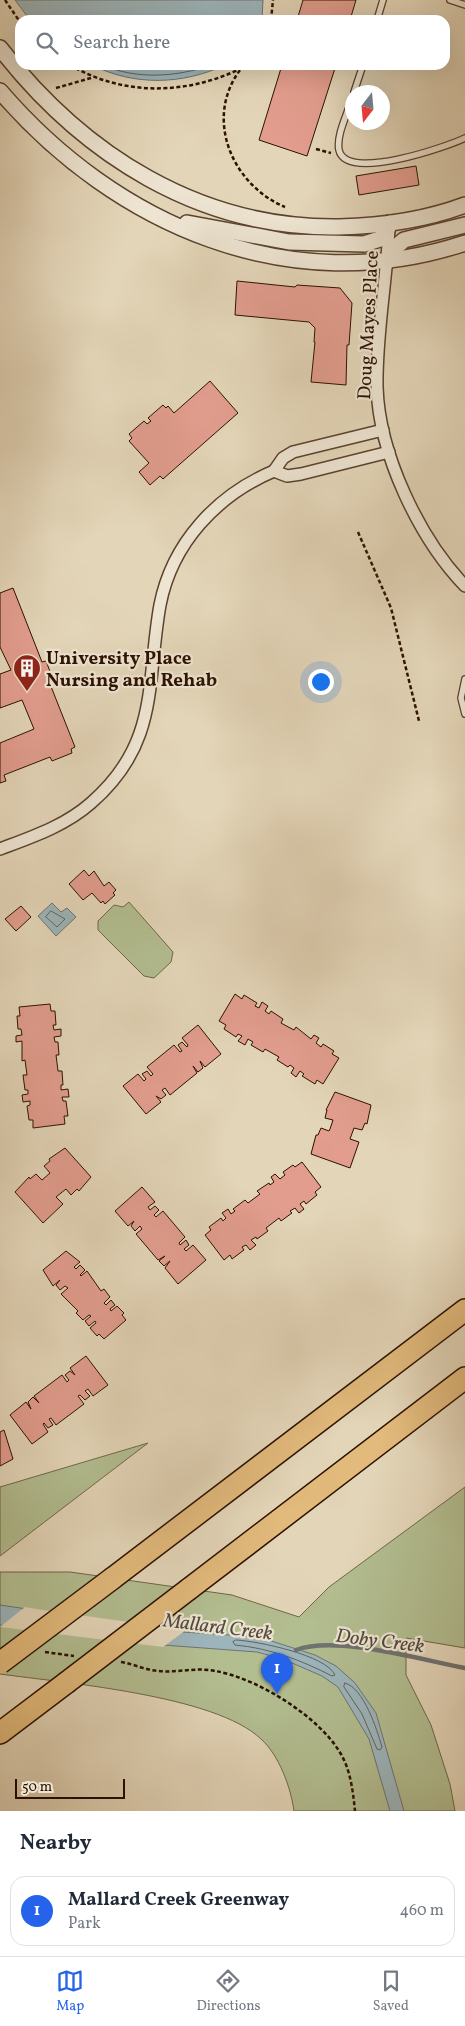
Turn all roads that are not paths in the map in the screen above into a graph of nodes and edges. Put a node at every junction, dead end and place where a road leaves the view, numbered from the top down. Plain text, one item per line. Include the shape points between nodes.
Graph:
1 (383, 0) edge
2 (450, 0) edge
3 (465, 5) edge
4 (378, 15) edge
5 (0, 48) edge
6 (15, 65) edge
7 (19, 70) edge
8 (361, 70) edge
9 (356, 85) edge
10 (0, 91) edge
11 (345, 122) edge
12 (465, 138) edge
13 (465, 204) edge
14 (168, 223) junction
15 (390, 223) junction
16 (465, 226) edge
17 (465, 243) edge
18 (388, 261) junction
19 (383, 430) junction
20 (389, 452) junction
21 (274, 471) junction
22 (465, 586) edge
23 (465, 679) edge
24 (465, 714) edge
25 (0, 849) edge
26 (465, 1310) edge
27 (465, 1378) edge
28 (0, 1663) edge
29 (0, 1733) edge

1 - 4 lane
2 - 3 lane
5 - 6 street
7 - 15 street via 84,135 129,168 181,196 220,211 295,226 352,227
8 - 9 lane
10 - 14 street via 45,138 84,169
11 - 12 lane via 339,142 340,152 348,162 362,164 410,157
13 - 15 street
14 - 15 street via 289,242 364,244 380,239
14 - 18 street via 209,240 273,257 323,263
15 - 18 street, Doug Mayes Place
16 - 18 street via 404,240
17 - 18 street
18 - 19 street, Doug Mayes Place via 377,385
19 - 20 street, Doug Mayes Place
19 - 21 street via 293,452 283,458
20 - 21 street via 301,474 287,476
20 - 22 street, Doug Mayes Place via 428,538
21 - 25 street via 221,502 191,534 176,559 160,604 152,685 144,722 131,753 112,781 72,818
23 - 24 lane via 460,698
26 - 28 highway, bridge
27 - 29 highway, bridge

